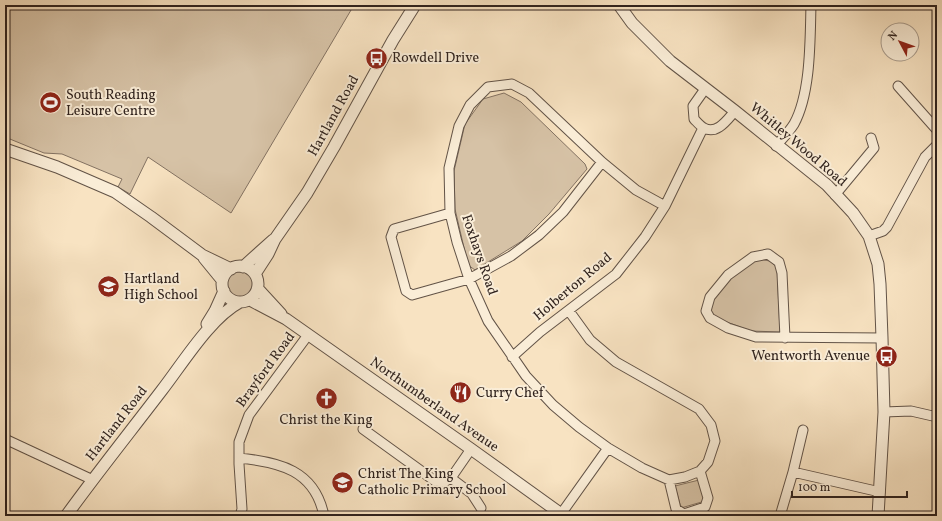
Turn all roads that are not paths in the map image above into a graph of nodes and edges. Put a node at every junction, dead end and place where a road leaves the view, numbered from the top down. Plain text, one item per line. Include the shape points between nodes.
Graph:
1 (415, 5) edge
2 (619, 5) edge
3 (811, 5) edge
4 (898, 86) dead end
5 (705, 89) junction
6 (735, 111) junction
7 (703, 128) junction
8 (937, 130) edge
9 (872, 138) dead end
10 (937, 145) edge
11 (776, 146) junction
12 (5, 149) edge
13 (602, 162) junction
14 (835, 195) junction
15 (665, 206) junction
16 (450, 213) junction
17 (869, 236) junction
18 (275, 239) junction
19 (202, 255) junction
20 (243, 266) junction
21 (231, 269) junction
22 (255, 274) junction
23 (470, 279) junction
24 (223, 286) junction
25 (258, 289) junction
26 (245, 301) junction
27 (569, 311) junction
28 (286, 319) junction
29 (308, 335) junction
30 (785, 338) junction
31 (882, 338) junction
32 (192, 350) junction
33 (512, 357) junction
34 (884, 412) junction
35 (937, 417) edge
36 (362, 429) dead end
37 (802, 430) dead end
38 (5, 439) edge
39 (608, 448) junction
40 (471, 449) junction
41 (239, 458) junction
42 (700, 471) junction
43 (793, 472) junction
44 (451, 478) junction
45 (92, 480) junction
46 (669, 480) junction
47 (880, 492) junction
48 (481, 508) dead end
49 (563, 515) edge
50 (66, 516) edge
51 (240, 516) edge
52 (324, 516) edge
53 (780, 516) edge
54 (878, 516) edge

1 - 18 street, Hartland Road via 307,193
2 - 5 street, Whitley Wood Road via 632,24 670,61
3 - 11 street via 804,100 794,124
4 - 8 street
5 - 6 street, Whitley Wood Road
5 - 7 street via 693,106 694,119
6 - 7 street via 722,126 712,130
6 - 11 street, Whitley Wood Road
7 - 15 street, Holberton Road
9 - 14 street via 874,148
10 - 17 street via 925,157 887,227
11 - 14 street, Whitley Wood Road via 827,185
12 - 19 street via 57,167 114,192
13 - 15 street, Foxhays Road via 636,190
13 - 16 street, Foxhays Road via 529,93 512,84 488,87 470,105 459,126 449,168
13 - 23 street via 563,212 539,235 511,256
14 - 17 street, Whitley Wood Road via 853,213
15 - 27 street, Holberton Road via 616,274
16 - 23 street, Foxhays Road
16 - 23 street via 394,229 391,237 406,291 412,295
17 - 31 street, Whitley Wood Road via 878,271
18 - 20 street, Hartland Road
18 - 22 street, Hartland Road
19 - 21 street
19 - 24 street
20 - 21 street
20 - 22 street
21 - 24 street via 225,274
22 - 25 street
23 - 33 street, Foxhays Road via 488,321
24 - 26 street via 226,297 232,302
24 - 32 street, Hartland Road via 215,311
25 - 26 street via 255,295
25 - 28 street, Northumberland Avenue
26 - 28 street, Northumberland Avenue
26 - 32 street, Hartland Road via 230,308 221,316
27 - 33 street, Holberton Road
27 - 42 street via 590,340 616,362 698,409 711,425 715,441 708,462
28 - 29 street, Northumberland Avenue
29 - 40 street, Northumberland Avenue
29 - 41 street, Brayford Road via 249,415 239,442
30 - 30 street via 782,273 779,262 768,254 753,257 728,275 710,297 706,311 710,318 728,328 756,337
30 - 31 street
31 - 34 street, Whitley Wood Road
32 - 45 street, Hartland Road
33 - 39 street, Foxhays Road via 553,405
34 - 35 street via 911,411
34 - 47 street, Whitley Wood Road
36 - 44 street via 435,481 444,482
37 - 43 street
38 - 45 street
39 - 46 street, Foxhays Road
39 - 49 street
40 - 44 street
40 - 49 street, Northumberland Avenue
41 - 51 street, Brayford Road via 242,509
41 - 52 street via 262,460 284,466 305,479 322,506
42 - 46 street
42 - 46 street via 708,498 705,507 684,514 676,509
43 - 47 street
43 - 53 street
44 - 48 street via 472,494
45 - 50 street, Hartland Road
47 - 54 street, Whitley Wood Road

